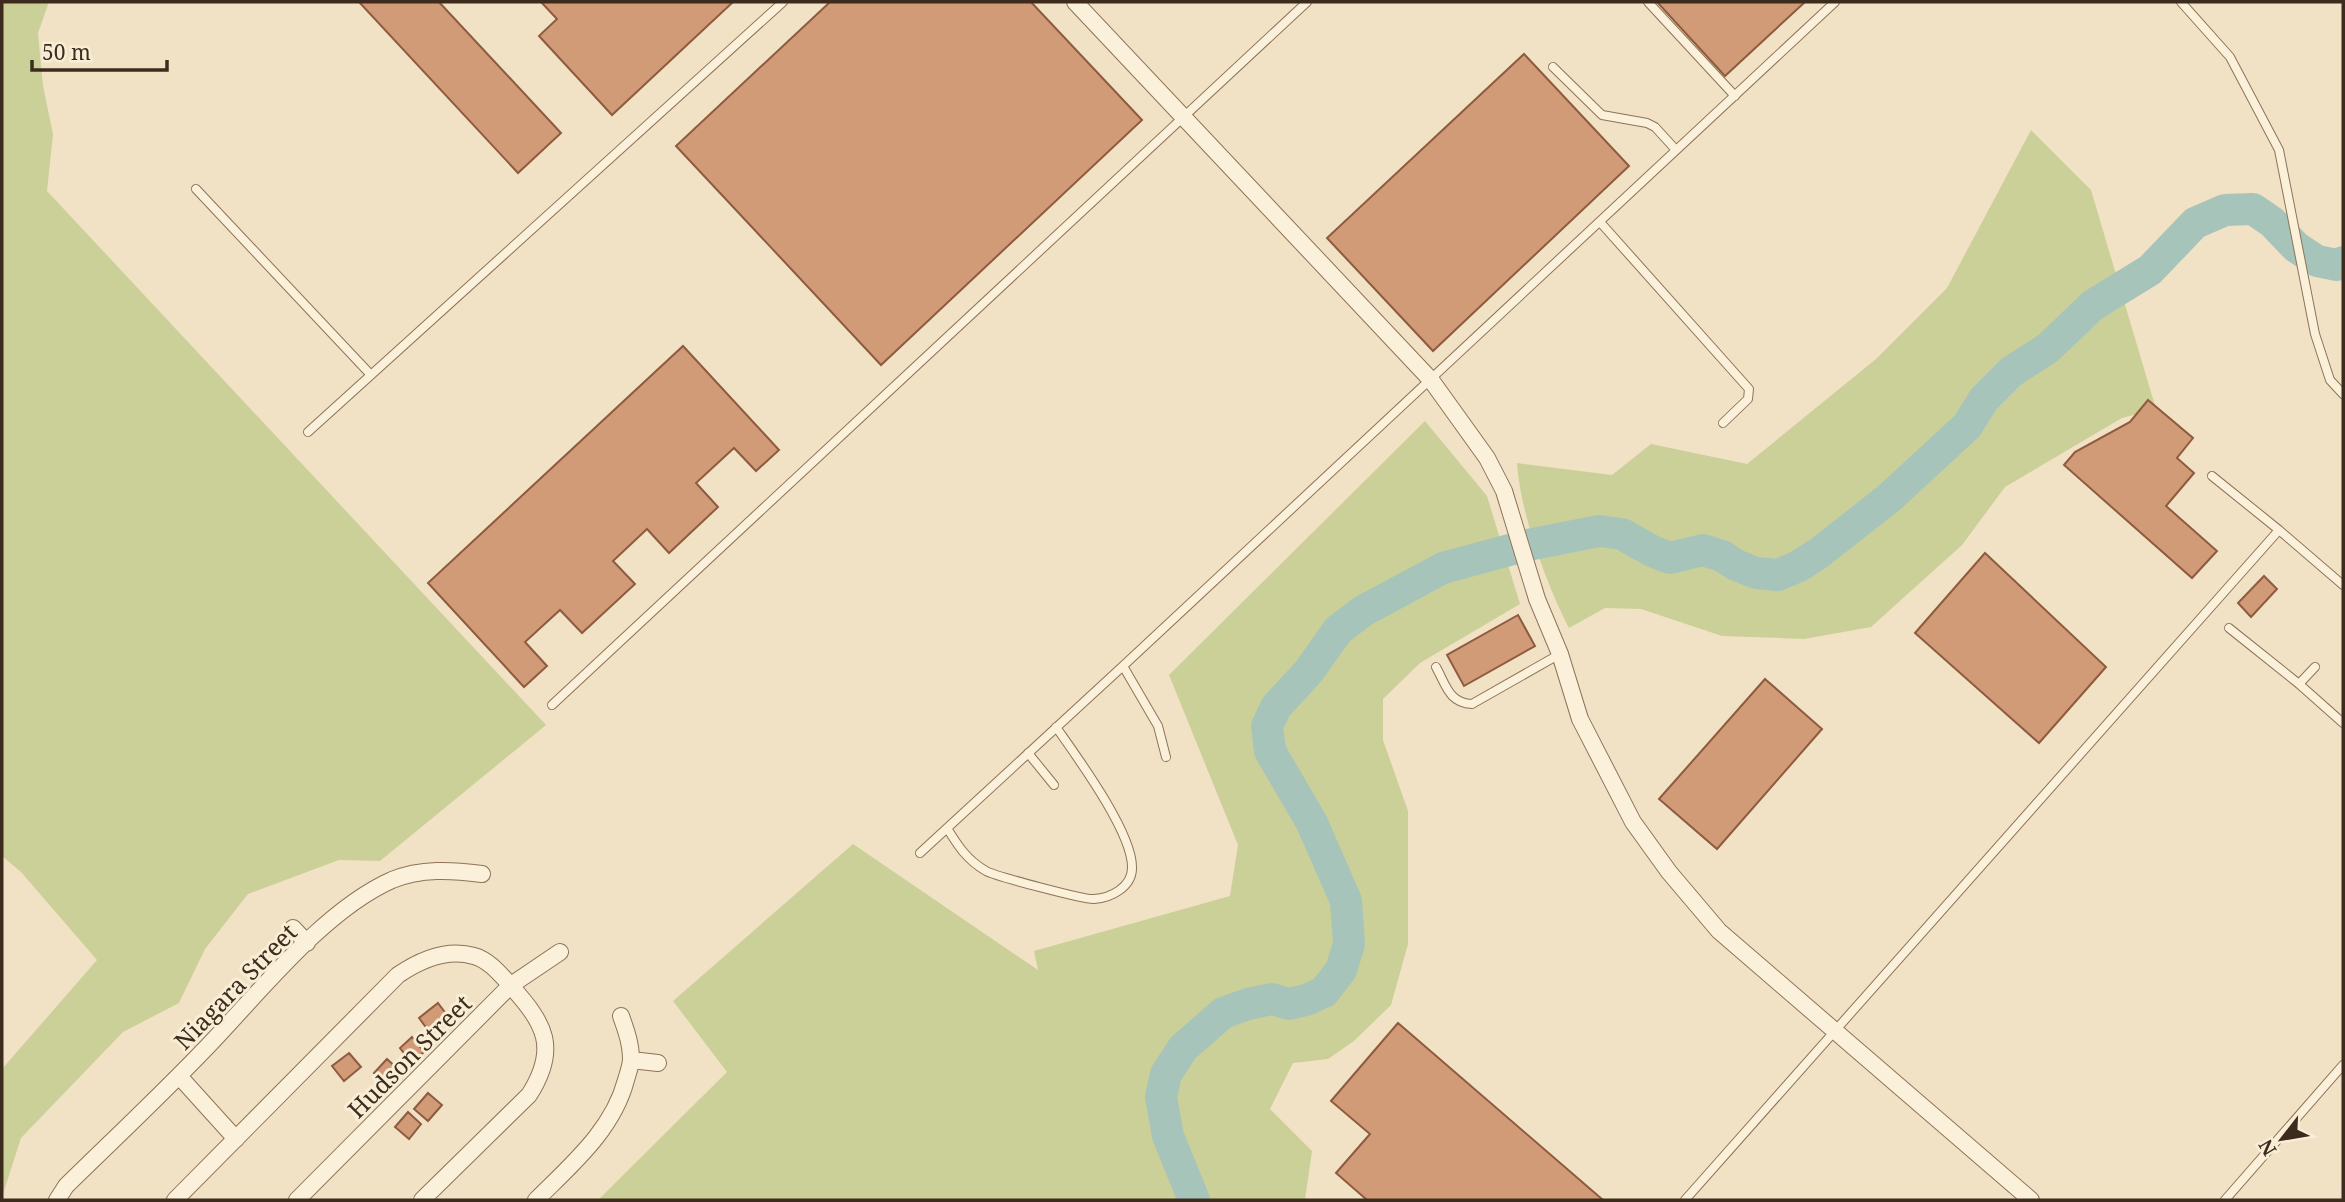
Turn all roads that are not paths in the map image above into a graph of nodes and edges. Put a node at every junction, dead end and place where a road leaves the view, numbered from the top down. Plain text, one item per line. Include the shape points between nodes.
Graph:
1 (783, 2) edge
2 (1075, 2) edge
3 (1307, 2) edge
4 (1648, 2) edge
5 (1835, 2) edge
6 (2181, 2) edge
7 (1553, 67) dead end
8 (1734, 96) junction
9 (1183, 118) junction
10 (1676, 150) junction
11 (196, 189) dead end
12 (1600, 222) junction
13 (371, 375) junction
14 (1431, 380) junction
15 (2343, 394) edge
16 (1723, 423) dead end
17 (308, 432) dead end
18 (2212, 476) dead end
19 (2279, 530) junction
20 (2343, 586) edge
21 (2229, 628) dead end
22 (1560, 654) junction
23 (1123, 666) junction
24 (1436, 667) dead end
25 (2315, 667) dead end
26 (2300, 684) junction
27 (552, 705) dead end
28 (2343, 723) edge
29 (1056, 727) junction
30 (1028, 754) junction
31 (1166, 757) dead end
32 (1054, 785) dead end
33 (947, 828) junction
34 (920, 853) dead end
35 (482, 874) dead end
36 (293, 928) dead end
37 (307, 943) junction
38 (560, 951) dead end
39 (511, 985) junction
40 (621, 1017) dead end
41 (1836, 1031) junction
42 (631, 1060) junction
43 (658, 1063) dead end
44 (2343, 1065) edge
45 (179, 1076) junction
46 (236, 1139) junction
47 (57, 1200) edge
48 (176, 1200) edge
49 (297, 1200) edge
50 (422, 1200) edge
51 (536, 1200) edge
52 (1685, 1200) edge
53 (2031, 1200) edge
54 (2224, 1200) edge

1 - 13 lane
2 - 9 street
3 - 9 lane
4 - 8 lane
5 - 8 lane
6 - 15 lane via 2230,57 2279,150 2315,334 2330,380
7 - 10 lane via 1602,114 1647,123
8 - 10 lane
9 - 14 street
9 - 27 lane
10 - 12 lane
11 - 13 lane
12 - 14 lane
12 - 16 lane via 1749,389 1748,399
13 - 17 lane
14 - 22 street via 1487,458 1504,491 1537,599
14 - 23 lane
18 - 19 lane
19 - 20 lane
19 - 41 lane
21 - 26 lane
22 - 24 lane via 1472,704 1455,699
22 - 41 street via 1580,719 1605,770 1633,822 1669,872 1719,931
23 - 29 lane
23 - 31 lane via 1158,726
25 - 26 lane
26 - 28 lane
29 - 30 lane
29 - 33 lane via 1086,768 1128,847 1132,867 1121,890 1092,900 988,873 961,852
30 - 32 lane
30 - 33 lane
33 - 34 lane
35 - 37 street, Niagara Street via 426,871 395,879 339,913
36 - 37 street
37 - 45 street, Niagara Street
38 - 39 street, Hudson Street
39 - 46 street via 476,956 454,953 413,965 379,992
39 - 49 street, Hudson Street
39 - 50 street via 544,1030 542,1075 529,1095
40 - 42 street
41 - 52 lane
41 - 53 street
42 - 43 street
42 - 51 street via 622,1094 606,1124
44 - 54 lane
45 - 46 street
45 - 47 street, Niagara Street
46 - 48 street

